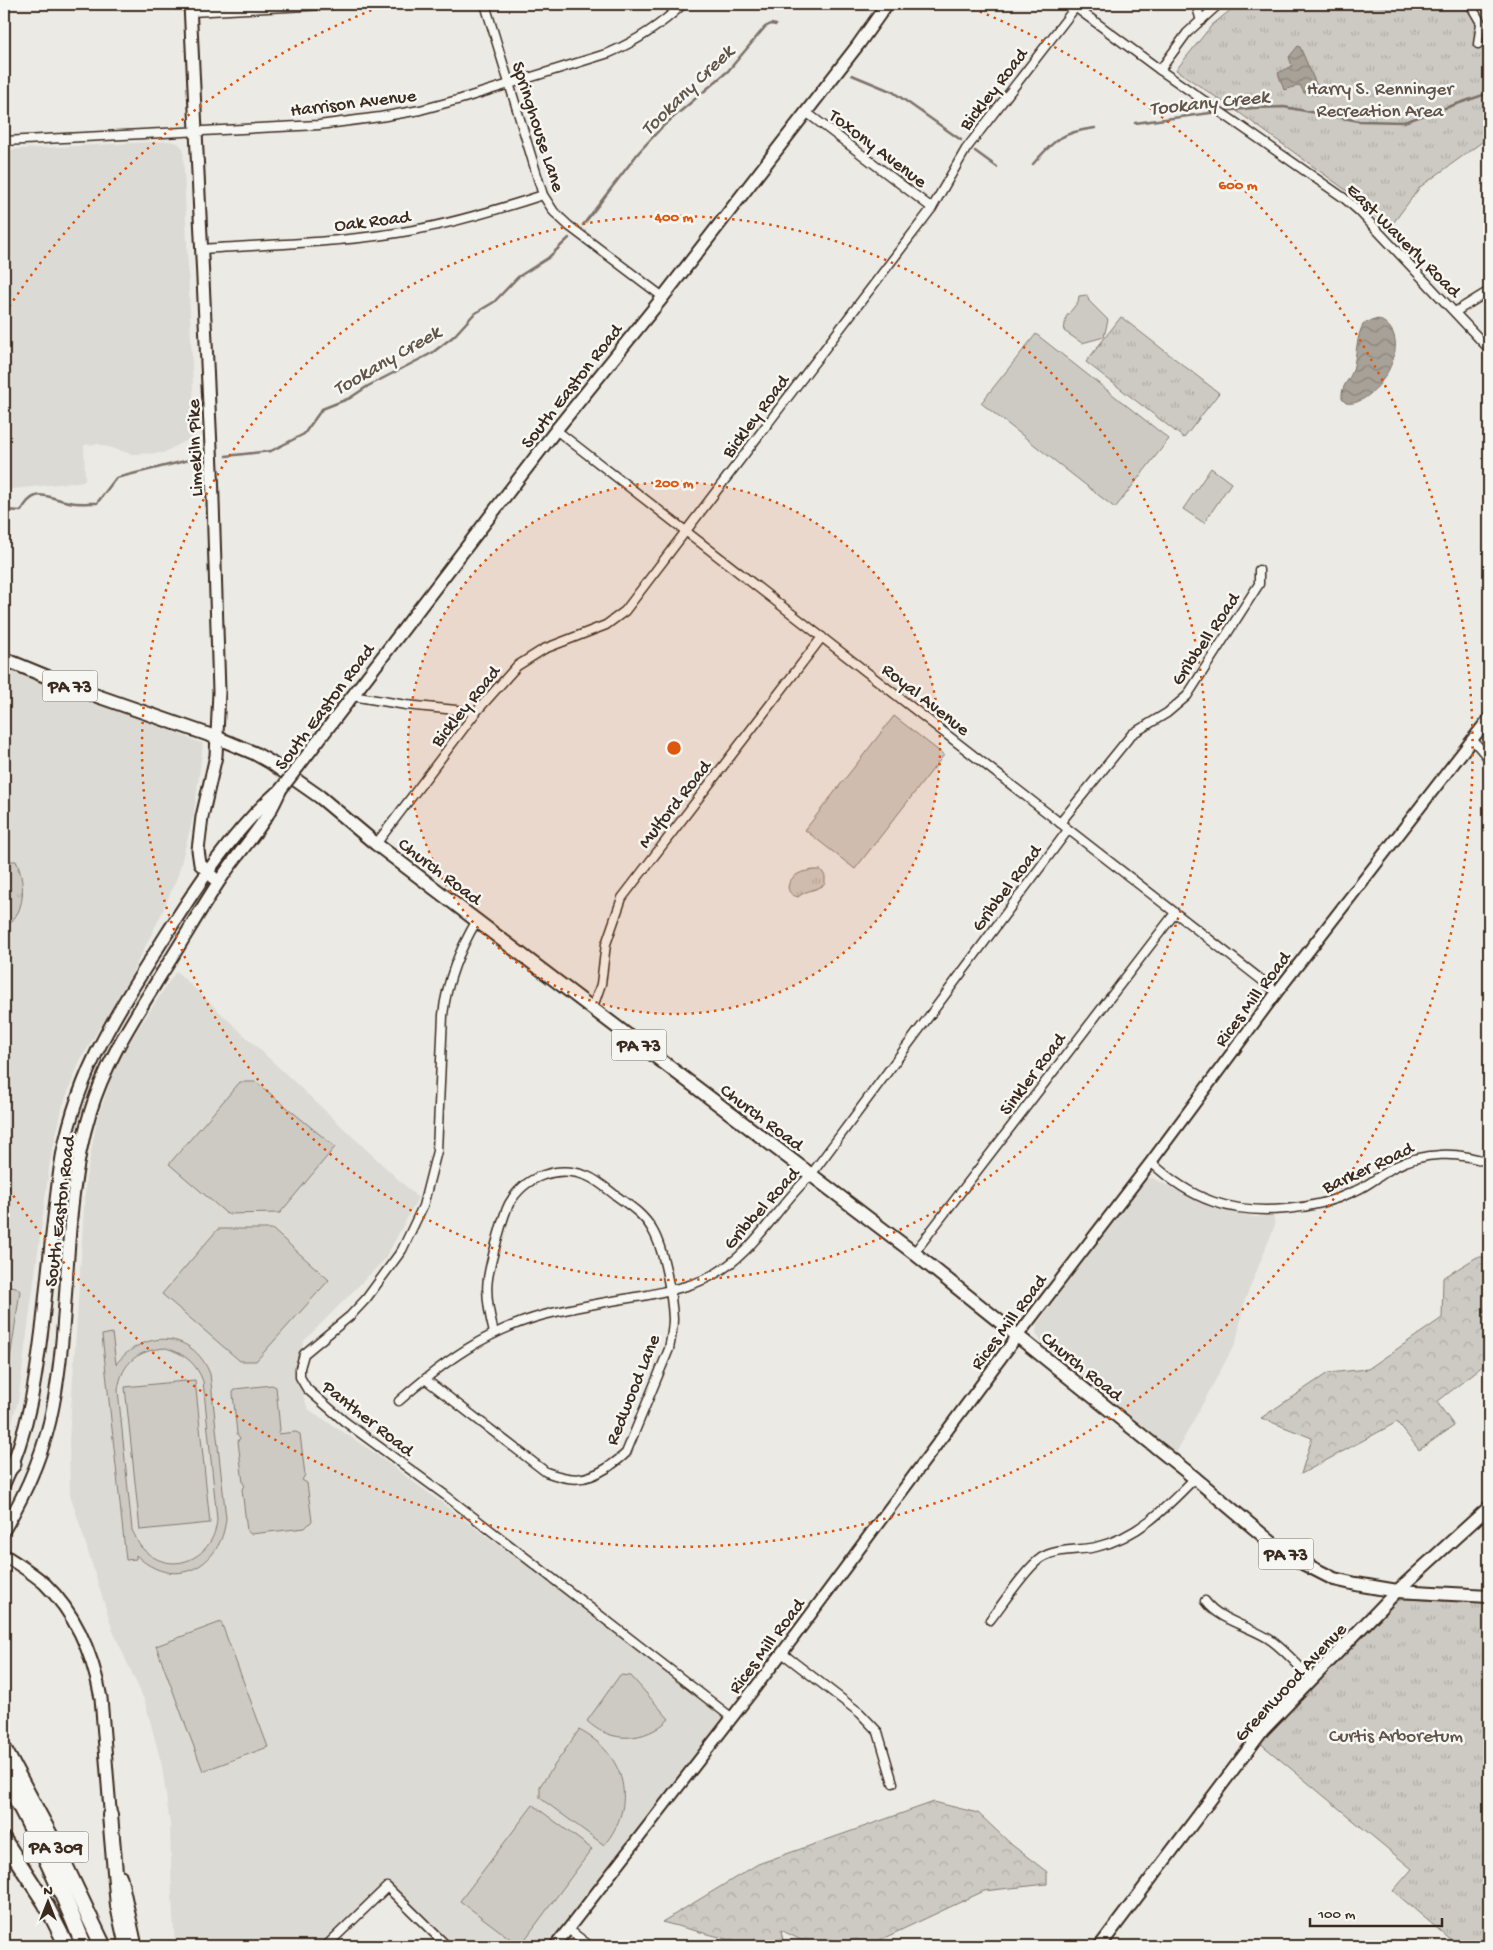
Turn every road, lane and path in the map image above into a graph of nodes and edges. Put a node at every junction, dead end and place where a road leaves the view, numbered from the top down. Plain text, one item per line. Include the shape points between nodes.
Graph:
1 (344, 4) edge
2 (484, 4) edge
3 (683, 4) edge
4 (887, 4) edge
5 (1196, 4) edge
6 (1219, 4) edge
7 (1470, 4) edge
8 (1075, 5) edge
9 (190, 8) edge
10 (1201, 21) junction
11 (1478, 44) dead end
12 (1160, 70) junction
13 (509, 85) junction
14 (806, 112) junction
15 (196, 130) junction
16 (4, 141) edge
17 (543, 195) junction
18 (932, 208) junction
19 (202, 249) junction
20 (1489, 291) edge
21 (663, 296) junction
22 (1455, 312) junction
23 (1489, 349) edge
24 (556, 430) junction
25 (686, 530) junction
26 (1260, 570) dead end
27 (822, 637) junction
28 (4, 659) edge
29 (352, 696) junction
30 (476, 712) junction
31 (1489, 718) edge
32 (218, 738) junction
33 (1473, 740) junction
34 (1489, 759) edge
35 (281, 789) junction
36 (1060, 823) junction
37 (1068, 830) junction
38 (376, 844) junction
39 (208, 873) junction
40 (218, 882) junction
41 (1175, 913) junction
42 (477, 920) junction
43 (1277, 992) junction
44 (592, 1010) junction
45 (1151, 1162) junction
46 (1489, 1163) edge
47 (810, 1176) junction
48 (58, 1193) junction
49 (74, 1195) junction
50 (914, 1253) junction
51 (668, 1290) junction
52 (494, 1333) junction
53 (1018, 1336) junction
54 (425, 1379) junction
55 (399, 1401) dead end
56 (8, 1469) edge
57 (1195, 1478) junction
58 (4, 1484) edge
59 (1489, 1507) edge
60 (4, 1530) edge
61 (4, 1555) edge
62 (1397, 1591) junction
63 (1489, 1596) edge
64 (1206, 1601) dead end
65 (990, 1620) dead end
66 (782, 1653) junction
67 (1312, 1679) junction
68 (731, 1717) junction
69 (4, 1750) edge
70 (4, 1776) edge
71 (893, 1783) dead end
72 (110, 1815) junction
73 (4, 1840) edge
74 (568, 1929) junction
75 (67, 1946) edge
76 (84, 1946) edge
77 (103, 1946) edge
78 (127, 1946) edge
79 (136, 1946) edge
80 (326, 1946) edge
81 (447, 1946) edge
82 (555, 1946) edge
83 (590, 1946) edge
84 (1100, 1946) edge

1 - 9 street
2 - 13 street, Springhouse Lane
3 - 13 street, Harrison Avenue via 652,30 624,46
4 - 14 main road, South Easton Road
5 - 10 street
6 - 10 street
7 - 11 street via 1481,23
8 - 12 street, East Waverly Road
8 - 18 street, Bickley Road via 966,149
9 - 15 main road, Limekiln Pike
10 - 12 street via 1187,33
12 - 22 street, East Waverly Road via 1351,203
13 - 15 street, Harrison Avenue via 420,110 380,117 319,125
13 - 17 street, Springhouse Lane
14 - 18 street, Toxony Avenue
14 - 21 main road, South Easton Road
15 - 16 street, Harrison Avenue
15 - 19 main road, Limekiln Pike
17 - 19 street, Oak Road via 488,213 413,230 347,240
17 - 21 street, Springhouse Lane via 569,226
18 - 25 street, Bickley Road
19 - 32 main road, Limekiln Pike via 212,469
20 - 22 street
21 - 24 main road, South Easton Road
22 - 23 street, East Waverly Road
24 - 25 street, Royal Avenue
24 - 29 main road, South Easton Road
25 - 27 street, Royal Avenue
25 - 30 street, Bickley Road via 625,612 606,625 524,660
26 - 36 street, Gribbell Road via 1260,584 1187,696 1167,713 1132,734
27 - 36 street, Royal Avenue
27 - 44 street, Mulford Road via 622,898 606,944 602,984
28 - 32 main road, Church Road / PA 73 via 77,689
29 - 30 street
29 - 35 main road, South Easton Road, bridge
30 - 38 street, Bickley Road
31 - 33 street, Rices Mill Road
32 - 38 main road, Church Road / PA 73 via 270,762
32 - 39 main road, Limekiln Pike via 198,850 200,864
33 - 34 street
33 - 43 street, Rices Mill Road
35 - 39 main road, South Easton Road via 259,808
35 - 40 main road, South Easton Road via 269,814
36 - 37 street, Royal Avenue
37 - 41 street, Royal Avenue
37 - 47 street, Gribbel Road
38 - 42 main road, Church Road / PA 73
39 - 40 main road, Limekiln Pike
39 - 48 main road, South Easton Road via 101,1041 85,1075 66,1136
40 - 49 main road, South Easton Road via 111,1057 89,1114
41 - 43 street, Royal Avenue
41 - 50 street, Sinkler Road
42 - 44 main road, Church Road / PA 73
42 - 68 street, Panther Road via 458,954 449,981 442,1015 437,1151 413,1230 366,1299 310,1348 301,1360 300,1377 303,1384 344,1421
43 - 45 street, Rices Mill Road
44 - 47 main road, Church Road / PA 73
45 - 46 street, Barker Road via 1192,1193 1219,1205 1255,1211 1326,1203 1357,1191 1402,1163 1420,1157 1460,1156
45 - 53 street, Rices Mill Road
47 - 50 main road, Church Road / PA 73
47 - 51 street, Gribbel Road via 734,1261 704,1280
48 - 49 main road
48 - 56 main road, South Easton Road via 36,1379 29,1414
49 - 60 main road, South Easton Road via 54,1406 28,1486
50 - 53 main road, Church Road / PA 73
51 - 52 street, Gribbel Road via 544,1315
51 - 52 street, Redwood Lane via 661,1250 653,1231 641,1216 589,1177 567,1171 550,1172 523,1187 505,1214 487,1280 486,1296
51 - 54 street, Redwood Lane via 673,1319 669,1349 626,1453 592,1477 574,1479 546,1472
52 - 54 street, Gribbel Road
53 - 57 main road, Church Road / PA 73
53 - 66 street, Rices Mill Road
54 - 55 street, Gribbel Road
56 - 58 main road, South Easton Road
57 - 62 main road, Church Road / PA 73 via 1285,1554 1334,1579
57 - 65 street via 1153,1519 1127,1536 1107,1544 1053,1553 1038,1560
59 - 62 main road, Greenwood Avenue
61 - 72 main road via 45,1584 82,1636 101,1698
62 - 63 main road, Church Road / PA 73
62 - 67 main road, Greenwood Avenue
64 - 67 street via 1219,1614 1273,1641
66 - 68 street, Rices Mill Road
66 - 71 street via 860,1713 878,1732
67 - 84 main road, Greenwood Avenue via 1263,1730
68 - 74 street, Rices Mill Road
69 - 77 highway, PA 309 via 57,1849
70 - 76 highway, PA 309 via 60,1884
72 - 78 highway via 118,1906
72 - 79 main road
73 - 75 highway via 45,1903
74 - 82 street, Rices Mill Road
74 - 83 street
80 - 81 street via 387,1887

